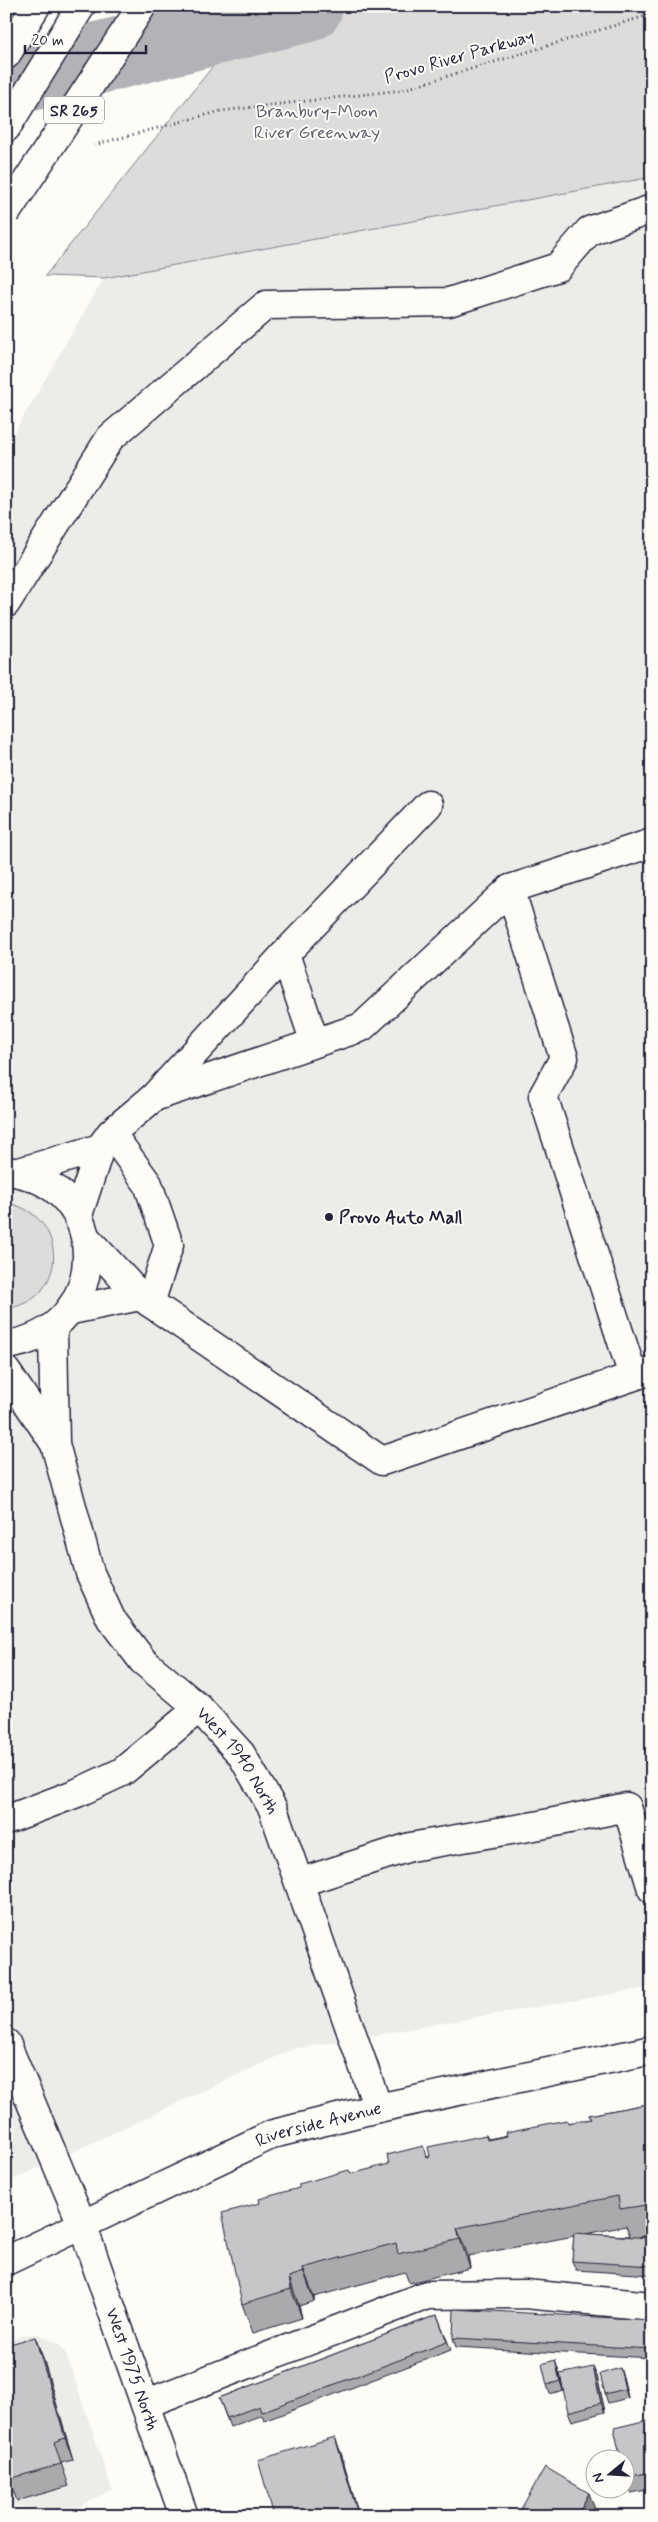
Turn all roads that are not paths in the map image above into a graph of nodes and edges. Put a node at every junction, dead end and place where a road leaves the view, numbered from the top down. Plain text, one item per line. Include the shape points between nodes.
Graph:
1 (36, 6) edge
2 (81, 6) edge
3 (142, 6) edge
4 (6, 55) edge
5 (6, 128) edge
6 (652, 209) edge
7 (6, 213) edge
8 (6, 603) edge
9 (428, 805) dead end
10 (652, 843) edge
11 (510, 890) junction
12 (286, 954) junction
13 (315, 1043) junction
14 (154, 1097) junction
15 (105, 1140) junction
16 (13, 1172) edge
17 (82, 1227) junction
18 (145, 1299) junction
19 (62, 1319) junction
20 (6, 1345) edge
21 (6, 1371) edge
22 (642, 1373) edge
23 (55, 1444) junction
24 (199, 1708) junction
25 (6, 1820) edge
26 (301, 1882) junction
27 (652, 1889) edge
28 (6, 2042) edge
29 (652, 2050) edge
30 (378, 2108) junction
31 (82, 2224) junction
32 (6, 2261) edge
33 (652, 2306) edge
34 (145, 2404) junction
35 (184, 2516) edge

1 - 4 street
2 - 5 street
3 - 7 street, SR 265, bridge
6 - 8 street via 589,231 558,267 450,302 266,305 110,438
9 - 12 street
10 - 11 street
11 - 13 street via 362,1027
11 - 22 street via 564,1058 543,1096
12 - 13 street
12 - 14 street
13 - 14 street
14 - 15 street
15 - 16 street
15 - 17 street
15 - 18 street via 148,1184 169,1245
16 - 17 street via 42,1181 62,1195
17 - 18 street
17 - 19 street via 88,1264 83,1288
18 - 19 street
18 - 22 street via 382,1461
19 - 20 street via 32,1340
19 - 23 street, West 1940 North
21 - 23 street, West 1940 North
23 - 24 street, West 1940 North via 90,1573 110,1619 142,1661
24 - 25 street via 122,1772
24 - 26 street, West 1940 North via 241,1754 273,1809
26 - 27 street via 410,1847 627,1807
26 - 30 street, West 1940 North
28 - 31 street, West 1975 North
29 - 30 street, Riverside Avenue
30 - 31 street, Riverside Avenue via 274,2134
31 - 32 street, Riverside Avenue
31 - 34 street, West 1975 North
33 - 34 street via 525,2294 427,2295
34 - 35 street, West 1975 North

